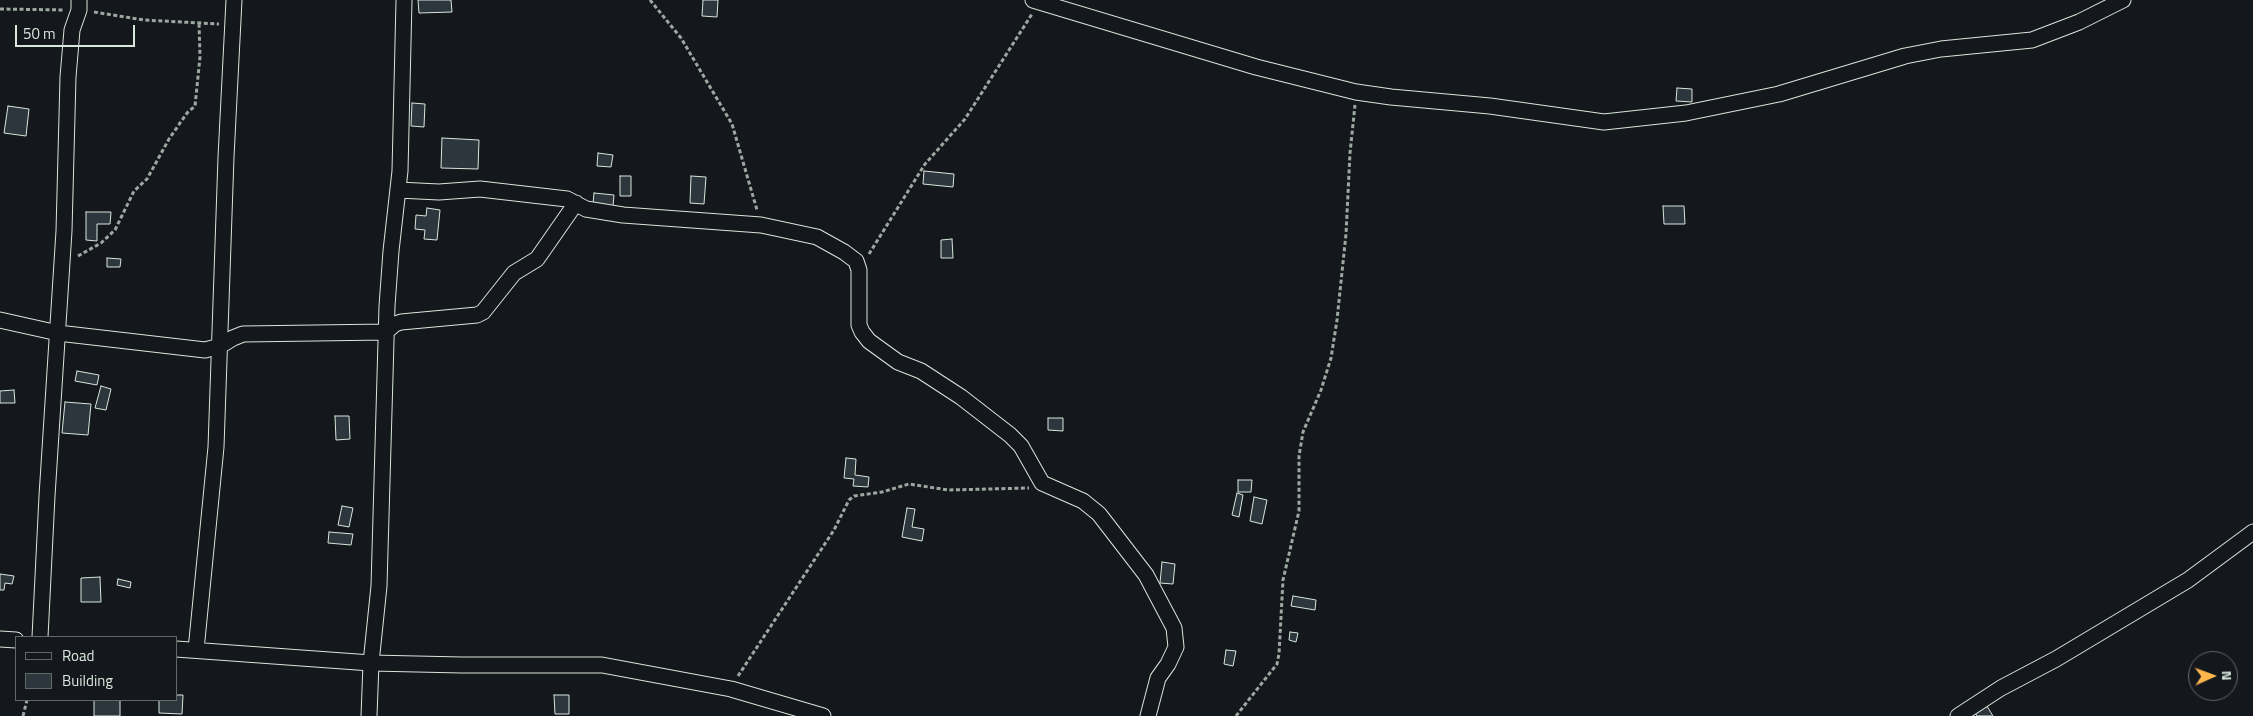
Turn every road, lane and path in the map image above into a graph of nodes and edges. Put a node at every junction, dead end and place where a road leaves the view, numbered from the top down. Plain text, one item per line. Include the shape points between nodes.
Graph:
1 (234, 0) edge
2 (404, 0) edge
3 (650, 0) edge
4 (2122, 0) edge
5 (1036, 2) edge
6 (79, 5) edge
7 (0, 9) edge
8 (199, 23) junction
9 (232, 25) junction
10 (1356, 92) junction
11 (398, 190) junction
12 (576, 203) junction
13 (761, 225) junction
14 (62, 268) junction
15 (858, 270) junction
16 (0, 320) edge
17 (386, 332) junction
18 (58, 333) junction
19 (220, 346) junction
20 (1046, 486) junction
21 (2253, 532) edge
22 (40, 636) edge
23 (0, 639) edge
24 (15, 640) edge
25 (178, 648) edge
26 (196, 650) junction
27 (371, 662) junction
28 (731, 688) junction
29 (27, 701) edge
30 (23, 716) edge
31 (369, 716) edge
32 (823, 716) edge
33 (1148, 716) edge
34 (1236, 716) edge
35 (1958, 716) edge

1 - 9 street
2 - 11 street
3 - 13 path via 681,38 732,124
4 - 10 street via 2079,22 2032,40 1905,56 1779,94 1686,113 1622,121 1604,122
5 - 10 street via 1256,67
5 - 15 path via 965,119 925,164
6 - 7 path
6 - 8 path via 144,20
6 - 14 street via 72,30 68,77
8 - 9 path
8 - 14 path via 200,57 195,106 168,139 147,179 134,191 115,230 102,243
9 - 19 street
10 - 34 path via 1337,320 1331,358 1300,448 1299,511 1282,580 1279,654 1277,664
11 - 12 street via 480,190 567,199
11 - 17 street
12 - 13 street via 586,209 623,215
12 - 17 street via 537,259 514,273 483,312 462,318 401,322
13 - 15 street via 828,242 856,261
14 - 18 street
15 - 20 street via 859,325 862,332 898,362 933,378 1010,435 1021,446
16 - 18 street
17 - 19 street via 243,334
17 - 27 street via 379,586
18 - 19 street via 186,349 205,350
18 - 22 street
19 - 26 street via 216,447
20 - 28 path via 948,490 909,484 854,496
20 - 33 street via 1083,501 1099,514 1146,575 1174,628 1176,647 1158,678
21 - 35 street via 2188,580
23 - 24 street
25 - 26 street
26 - 27 street
27 - 28 street via 462,666 602,665
27 - 31 street
28 - 32 street
29 - 30 path

